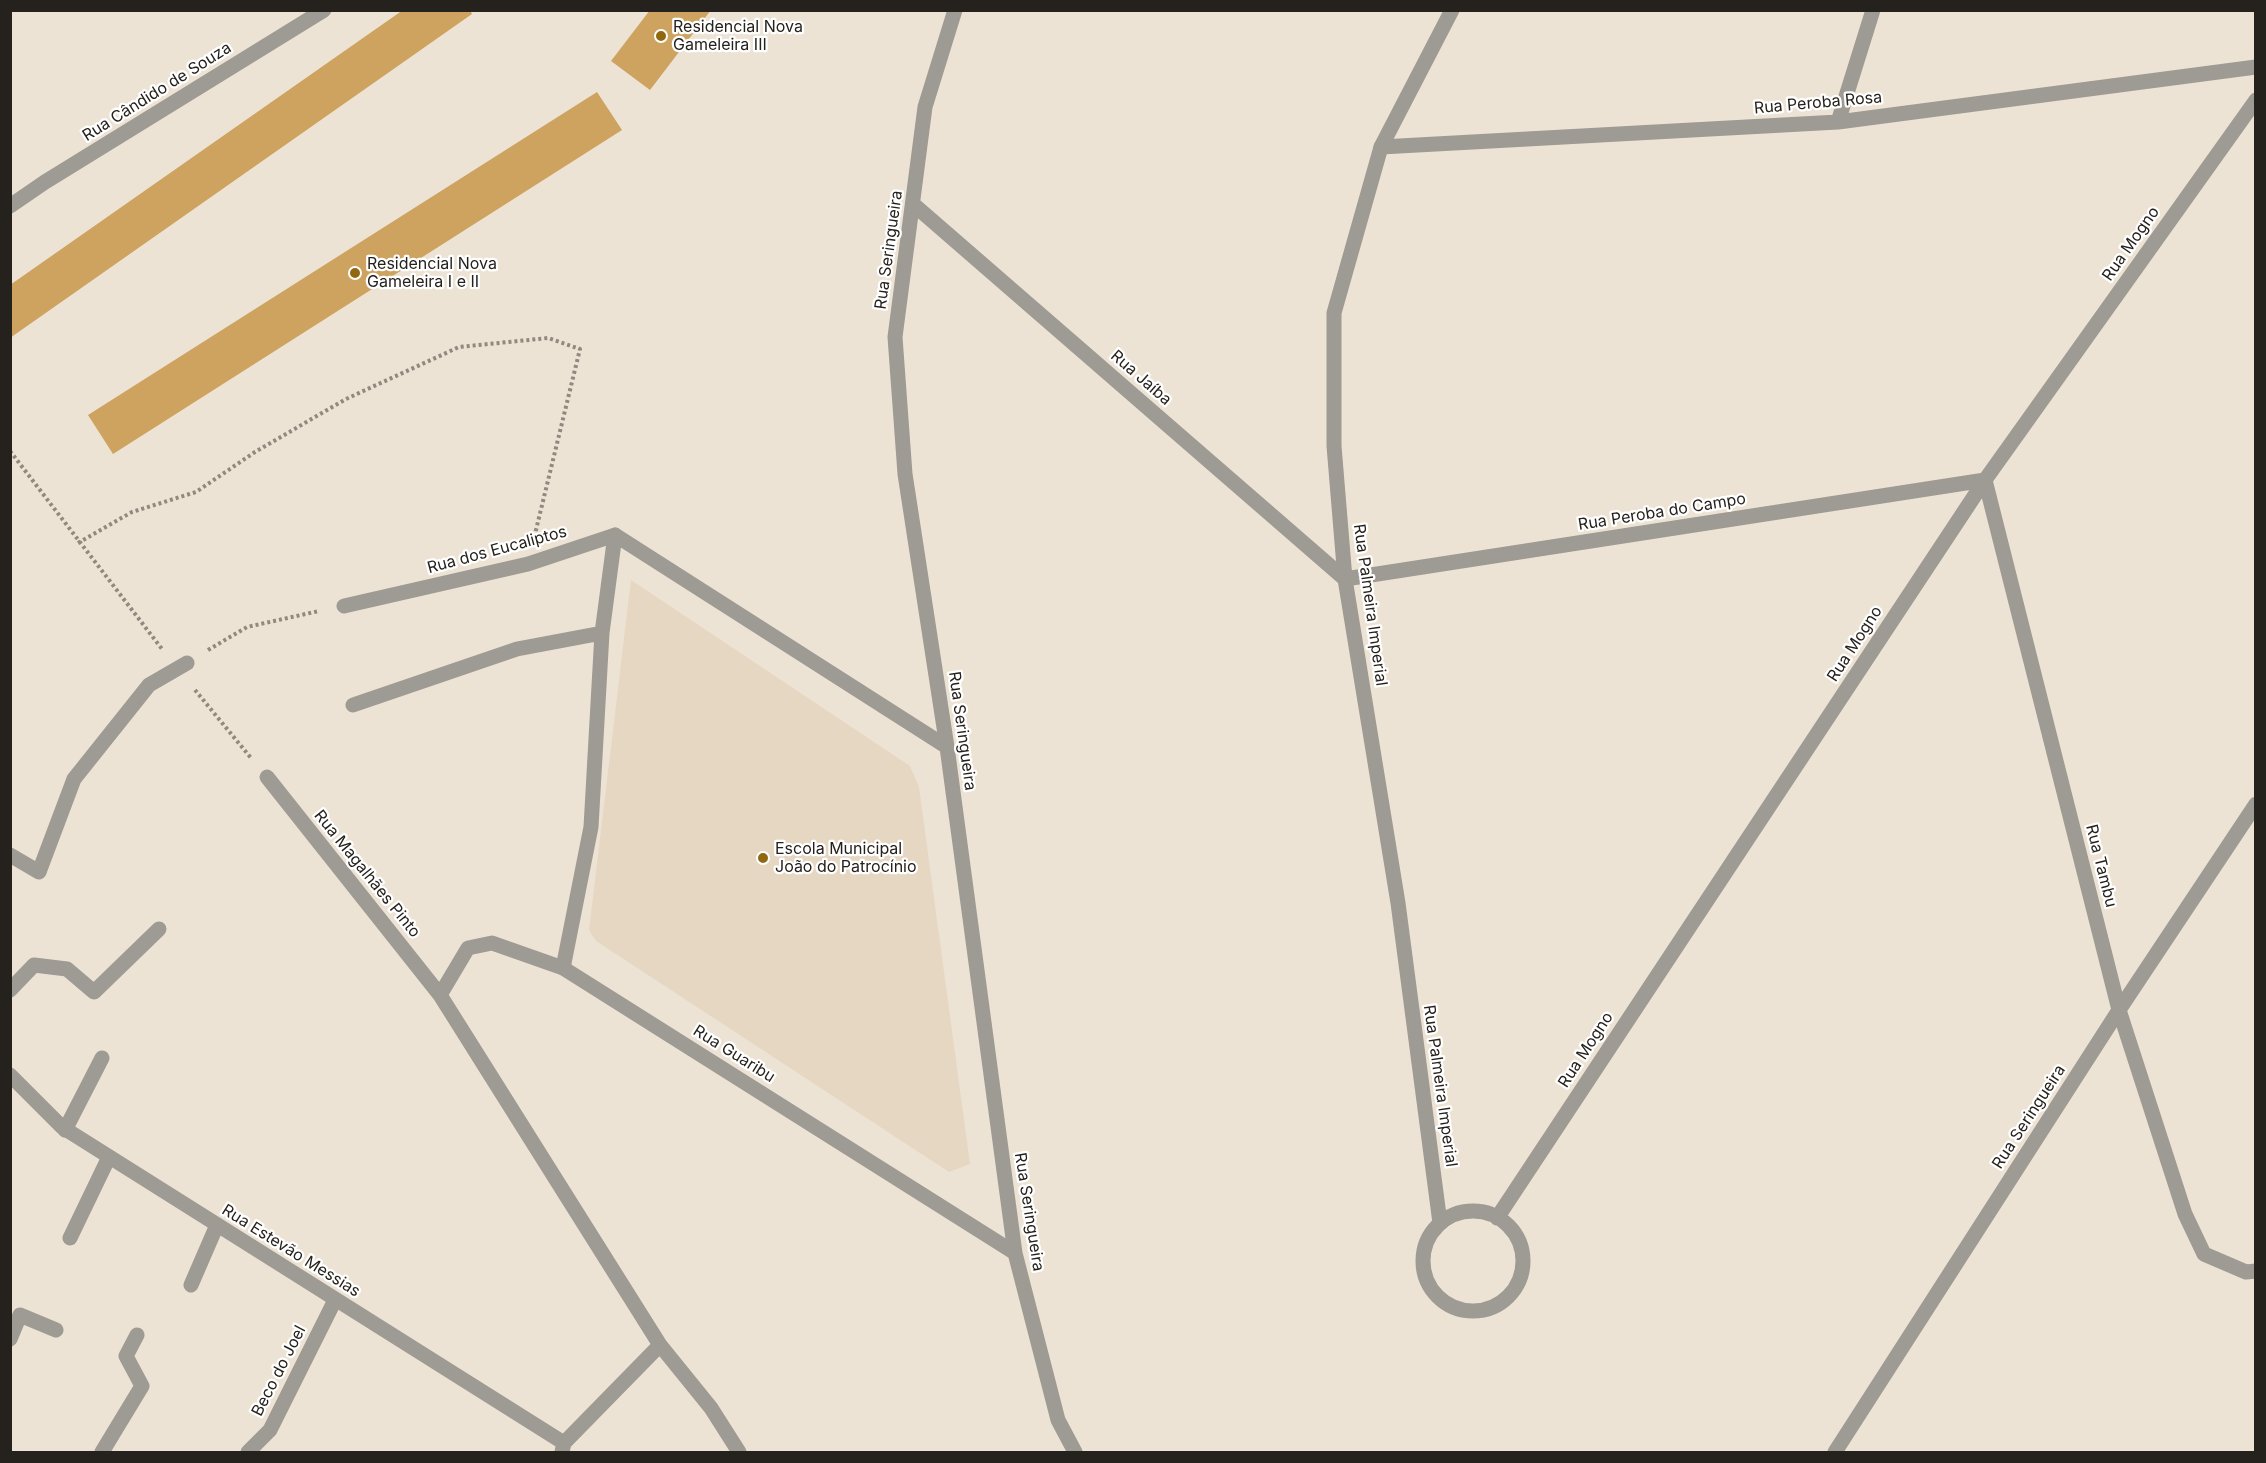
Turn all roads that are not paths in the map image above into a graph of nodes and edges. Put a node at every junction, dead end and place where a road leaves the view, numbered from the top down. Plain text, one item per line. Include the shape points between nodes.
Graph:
1 (324, 10) edge
2 (955, 10) edge
3 (1452, 10) edge
4 (1873, 10) edge
5 (2256, 67) edge
6 (2256, 100) edge
7 (1838, 122) junction
8 (1381, 147) junction
9 (913, 204) junction
10 (10, 206) edge
11 (1985, 480) junction
12 (615, 535) junction
13 (1345, 579) junction
14 (344, 606) road end
15 (602, 633) junction
16 (182, 666) road end
17 (354, 705) dead end
18 (946, 747) junction
19 (267, 777) road end
20 (2256, 804) edge
21 (10, 855) edge
22 (159, 929) dead end
23 (563, 968) junction
24 (10, 990) edge
25 (440, 995) junction
26 (2119, 1011) junction
27 (102, 1058) dead end
28 (11, 1076) edge
29 (65, 1130) junction
30 (109, 1157) junction
31 (1497, 1218) junction
32 (1440, 1223) junction
33 (218, 1226) junction
34 (70, 1238) dead end
35 (1015, 1253) junction
36 (2256, 1271) edge
37 (190, 1285) dead end
38 (335, 1300) junction
39 (56, 1330) dead end
40 (137, 1335) dead end
41 (10, 1339) edge
42 (660, 1345) junction
43 (563, 1448) edge
44 (102, 1452) edge
45 (248, 1452) edge
46 (739, 1452) edge
47 (1075, 1452) edge
48 (1835, 1452) edge

1 - 10 street, Rua Cândido de Souza
2 - 9 street, Rua Seringueira via 925,107
3 - 8 street, Rua Palmeira Imperial
4 - 7 street
5 - 7 street, Rua Peroba Rosa
6 - 11 street, Rua Mogno
7 - 8 street, Rua Peroba Rosa
8 - 13 street, Rua Palmeira Imperial via 1334,313 1334,446
9 - 13 street, Rua Jaíba
9 - 18 street, Rua Seringueira via 895,338 904,474
11 - 13 street, Rua Peroba do Campo
11 - 26 street, Rua Tambu
11 - 31 street, Rua Mogno
12 - 14 street, Rua dos Eucaliptos via 528,564
12 - 15 street
12 - 18 street
13 - 32 street, Rua Palmeira Imperial via 1398,903
15 - 17 street via 517,649
15 - 23 street via 591,827
16 - 21 street via 149,685 74,779 39,872
18 - 35 street, Rua Seringueira
19 - 25 street, Rua Magalhães Pinto
20 - 26 street, Rua Seringueira
22 - 24 street via 94,992 67,969 34,965
23 - 25 street, Rua Guaribu via 492,943 468,948
23 - 35 street, Rua Guaribu
25 - 42 street, Rua Magalhães Pinto
26 - 36 street, Rua Tambu via 2185,1214 2204,1254 2246,1272
26 - 48 street, Rua Seringueira
27 - 29 street
28 - 29 street, Rua Estevão Messias
29 - 30 street, Rua Estevão Messias
30 - 33 street, Rua Estevão Messias
30 - 34 street
31 - 32 street via 1483,1212 1468,1212
31 - 32 street via 1519,1242 1521,1276 1513,1291 1486,1310 1453,1307 1438,1298 1428,1285 1423,1252
33 - 37 street
33 - 38 street, Rua Estevão Messias
35 - 47 street, Rua Seringueira via 1058,1420
38 - 43 street, Rua Estevão Messias
38 - 45 street, Beco do Joel via 270,1430
39 - 41 street via 20,1314
40 - 44 street via 126,1356 142,1386
42 - 43 street
42 - 46 street, Rua Magalhães Pinto via 711,1408

